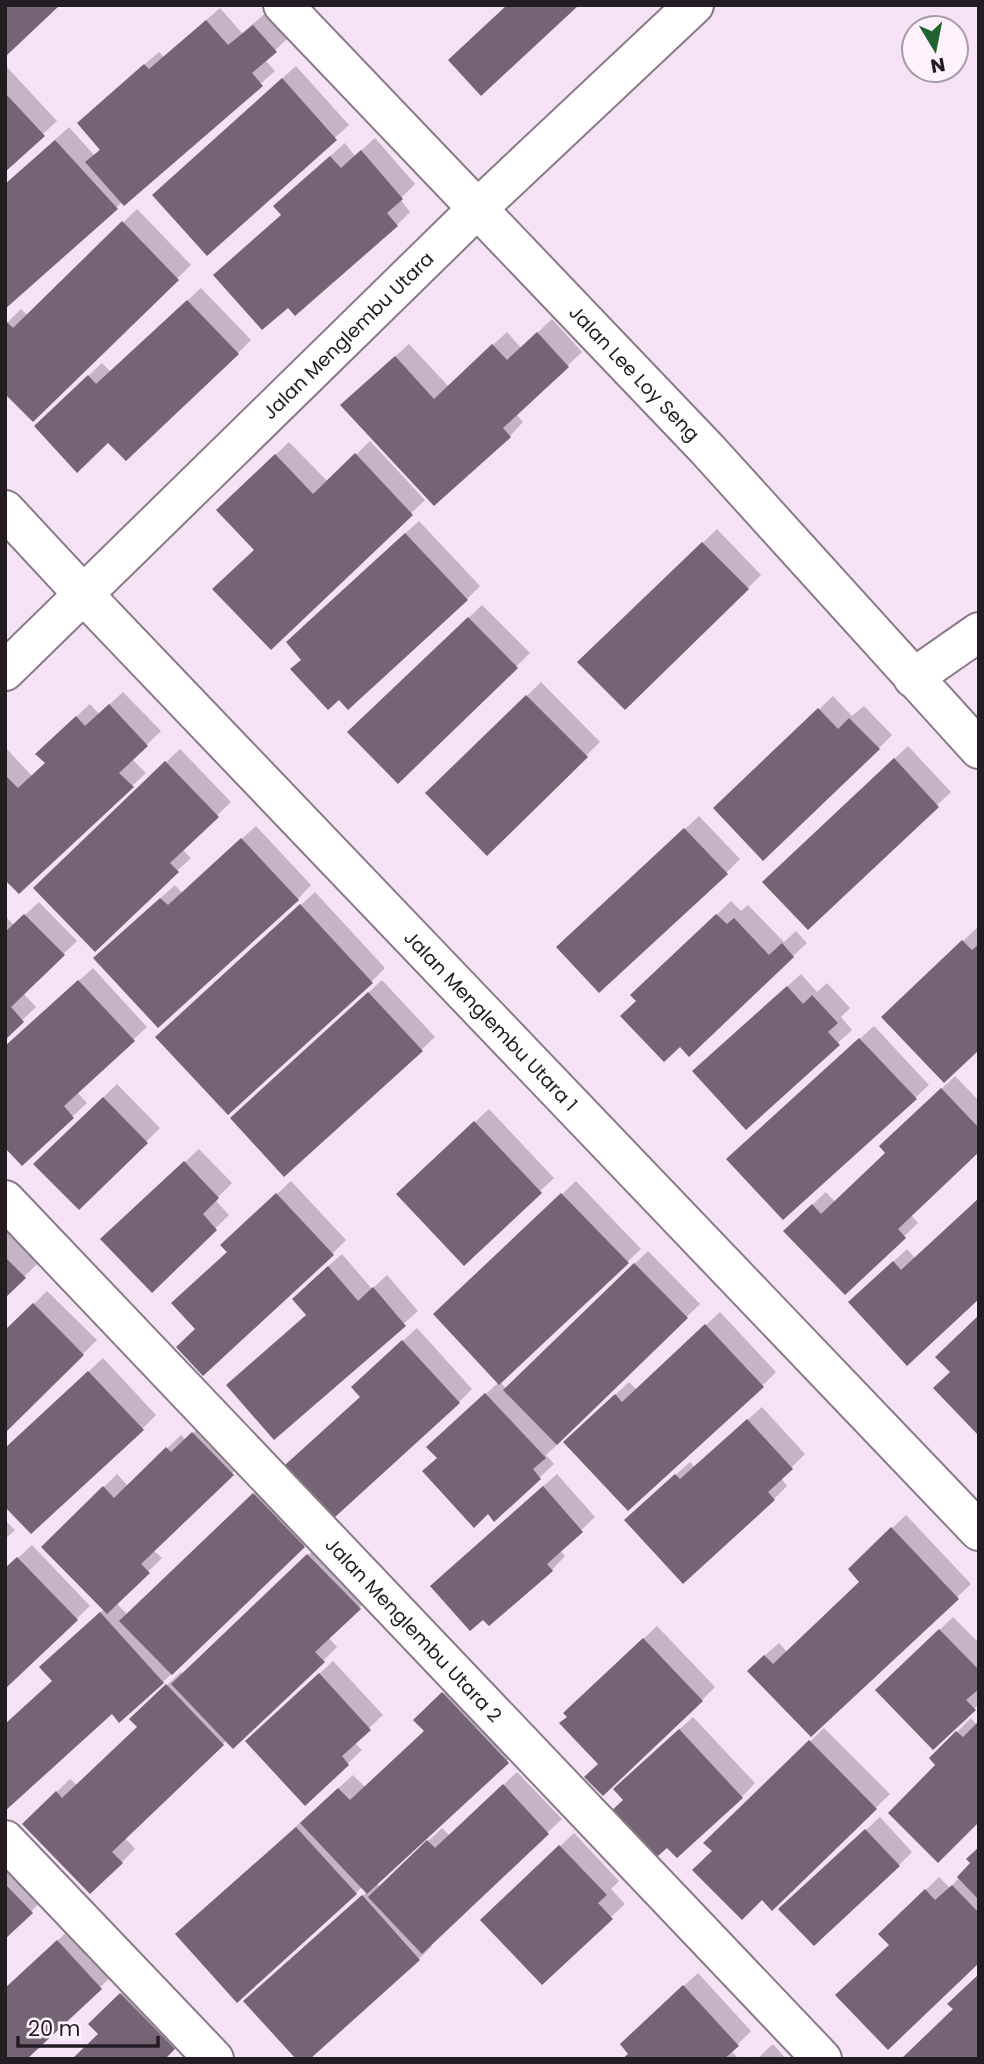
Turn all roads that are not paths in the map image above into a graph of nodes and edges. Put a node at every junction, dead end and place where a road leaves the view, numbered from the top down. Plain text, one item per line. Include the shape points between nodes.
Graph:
1 (283, 5) edge
2 (694, 5) edge
3 (476, 210) junction
4 (5, 510) edge
5 (84, 595) junction
6 (979, 632) edge
7 (5, 671) edge
8 (913, 677) junction
9 (979, 749) edge
10 (5, 1200) edge
11 (979, 1531) edge
12 (5, 1840) edge
13 (214, 2059) edge
14 (822, 2059) edge

1 - 3 street, Jalan Lee Loy Seng
2 - 3 street, Jalan Menglembu Utara
3 - 5 street, Jalan Menglembu Utara
3 - 8 street, Jalan Lee Loy Seng via 707,449
4 - 5 street, Jalan Menglembu Utara 1
5 - 7 street, Jalan Menglembu Utara
5 - 11 street, Jalan Menglembu Utara 1
6 - 8 street
8 - 9 street, Jalan Lee Loy Seng
10 - 14 street, Jalan Menglembu Utara 2
12 - 13 street

